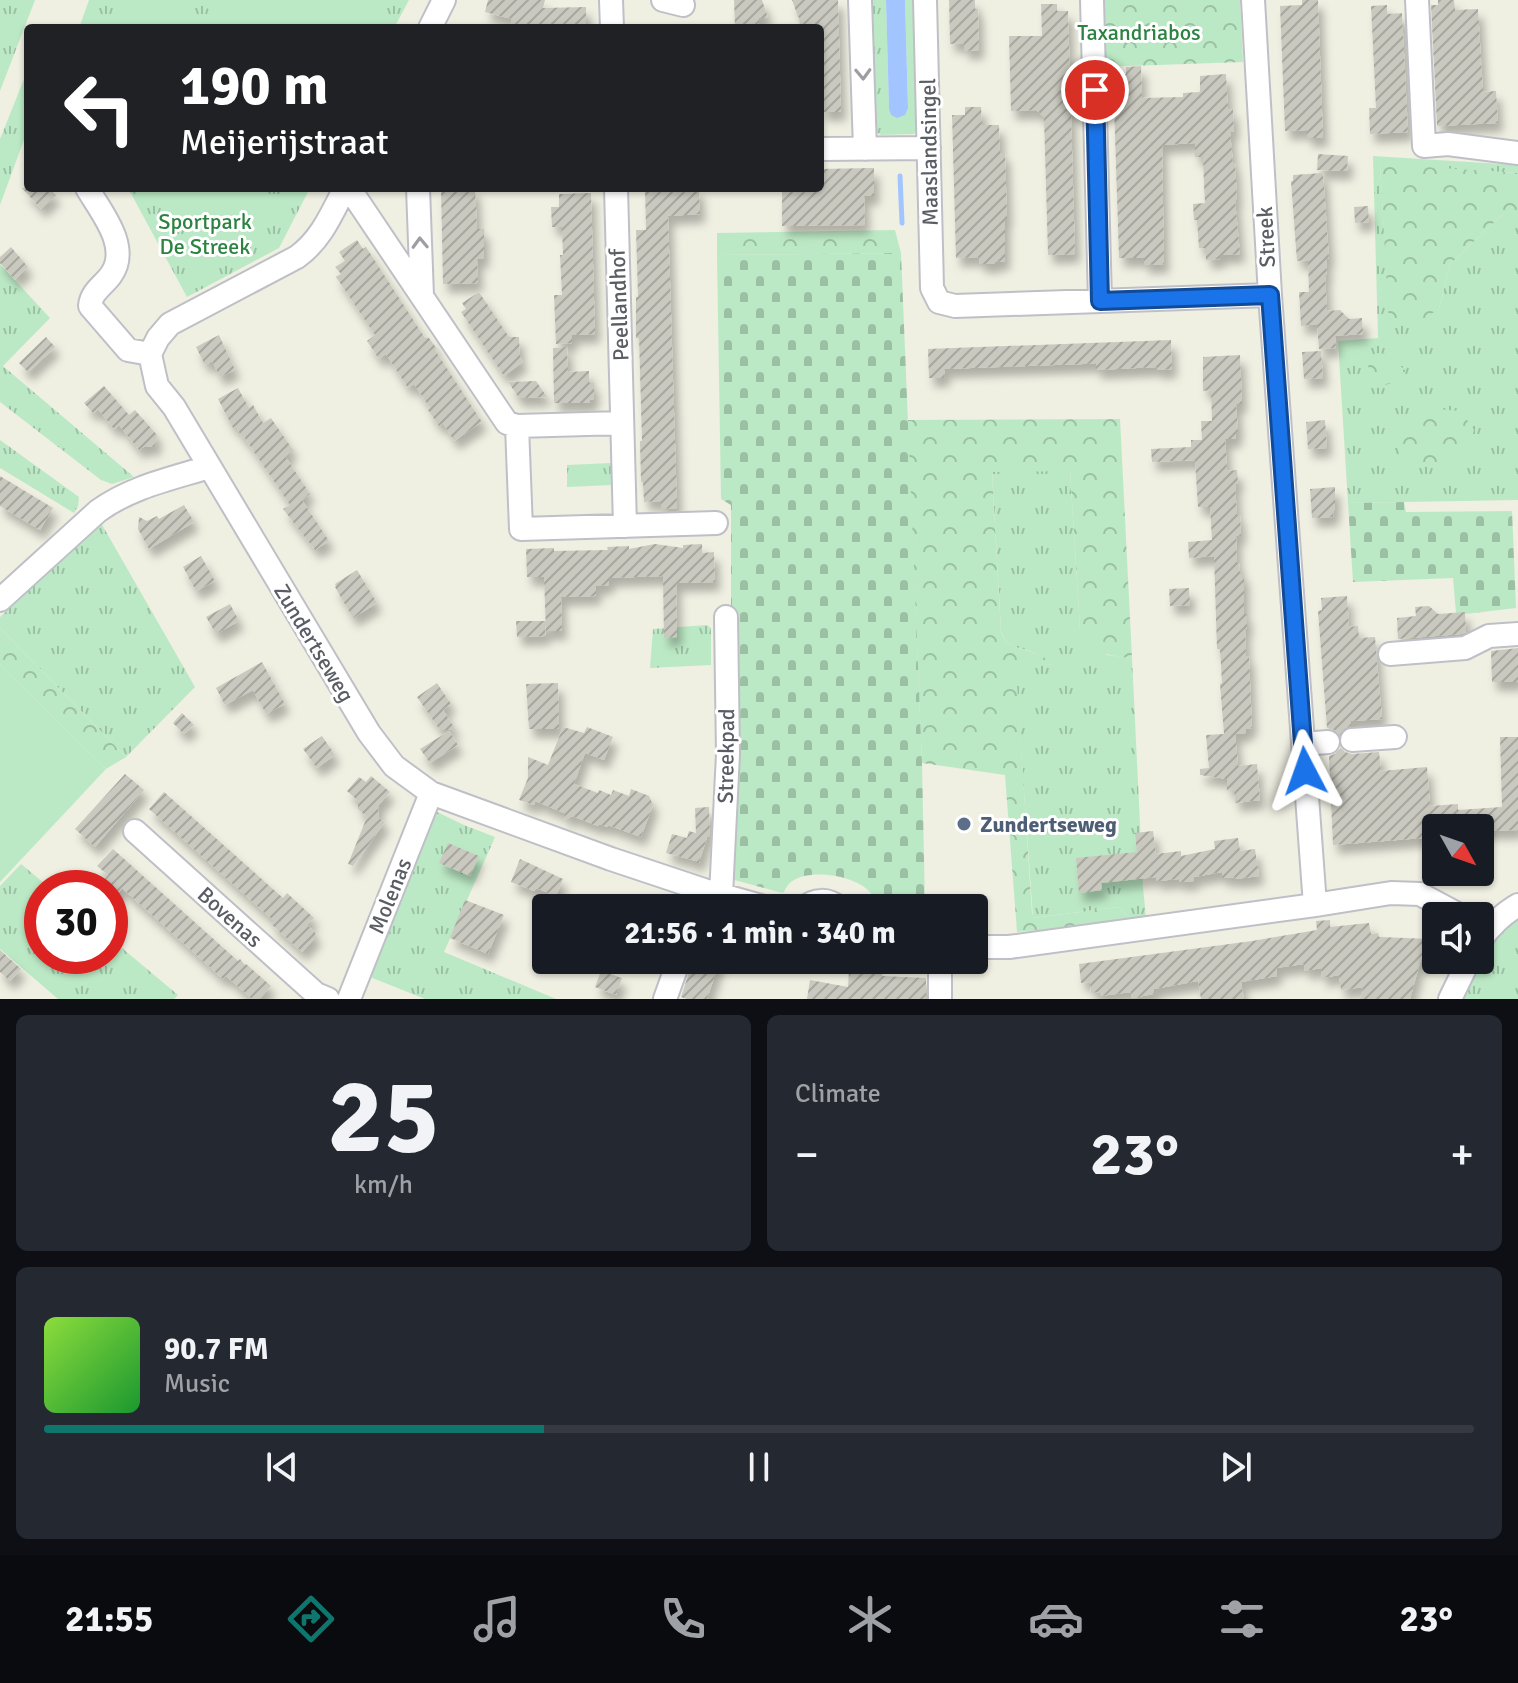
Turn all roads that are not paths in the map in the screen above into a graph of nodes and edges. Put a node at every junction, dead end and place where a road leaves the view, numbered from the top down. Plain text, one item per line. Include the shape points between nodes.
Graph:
1 (444, 0) edge
2 (611, 0) edge
3 (860, 0) edge
4 (925, 0) edge
5 (1092, 0) edge
6 (1253, 0) edge
7 (1417, 0) edge
8 (432, 24) edge
9 (612, 24) edge
10 (929, 148) junction
11 (824, 149) edge
12 (865, 149) junction
13 (1518, 153) edge
14 (89, 192) edge
15 (345, 192) edge
16 (350, 192) edge
17 (418, 192) edge
18 (616, 192) edge
19 (1270, 295) junction
20 (422, 297) junction
21 (1100, 301) junction
22 (150, 354) junction
23 (622, 423) junction
24 (517, 426) junction
25 (209, 467) junction
26 (716, 523) dead end
27 (625, 526) junction
28 (0, 600) edge
29 (726, 617) dead end
30 (1518, 634) edge
31 (1390, 654) dead end
32 (1395, 737) dead end
33 (1352, 740) dead end
34 (1328, 742) dead end
35 (1303, 744) junction
36 (431, 793) junction
37 (135, 831) dead end
38 (697, 894) edge
39 (709, 894) edge
40 (1435, 902) edge
41 (1315, 905) junction
42 (1518, 905) edge
43 (1494, 924) edge
44 (988, 947) edge
45 (674, 974) edge
46 (940, 974) edge
47 (1462, 974) edge
48 (328, 999) edge
49 (349, 999) edge
50 (665, 999) edge
51 (940, 999) edge
52 (1450, 999) edge

1 - 8 street
2 - 9 street
3 -> 12 street
4 - 10 street, Maaslandsingel
5 - 21 street
6 - 19 street, Streek
7 - 13 street via 1424,146
10 - 12 street
10 - 21 street, Maaslandsingel via 932,288 939,302 955,306
11 - 12 street
14 - 22 street via 118,252 113,273 90,306 128,350
15 - 22 street via 308,249 170,324
16 - 20 street
20 -> 17 street
18 - 23 street, Peellandhof
19 - 21 street
19 - 35 street, Streek
20 - 24 street via 501,416
22 - 25 street, Zundertseweg via 157,386
23 - 24 street
23 - 27 street, Peellandhof
24 - 27 street via 521,529
25 - 28 street via 114,499
25 - 36 street, Zundertseweg via 369,733 394,766
26 - 27 street
29 - 39 street, Streekpad via 728,754
30 - 31 street via 1489,636 1465,648
32 - 33 street
34 - 35 street
35 - 41 street, Streek
36 - 38 street, Zundertseweg
36 - 49 street, Molenas
37 - 48 street, Bovenas via 316,994
40 - 41 street via 1420,894 1391,893
41 - 44 street
42 - 43 street
45 - 50 street
46 - 51 street
47 - 52 street

